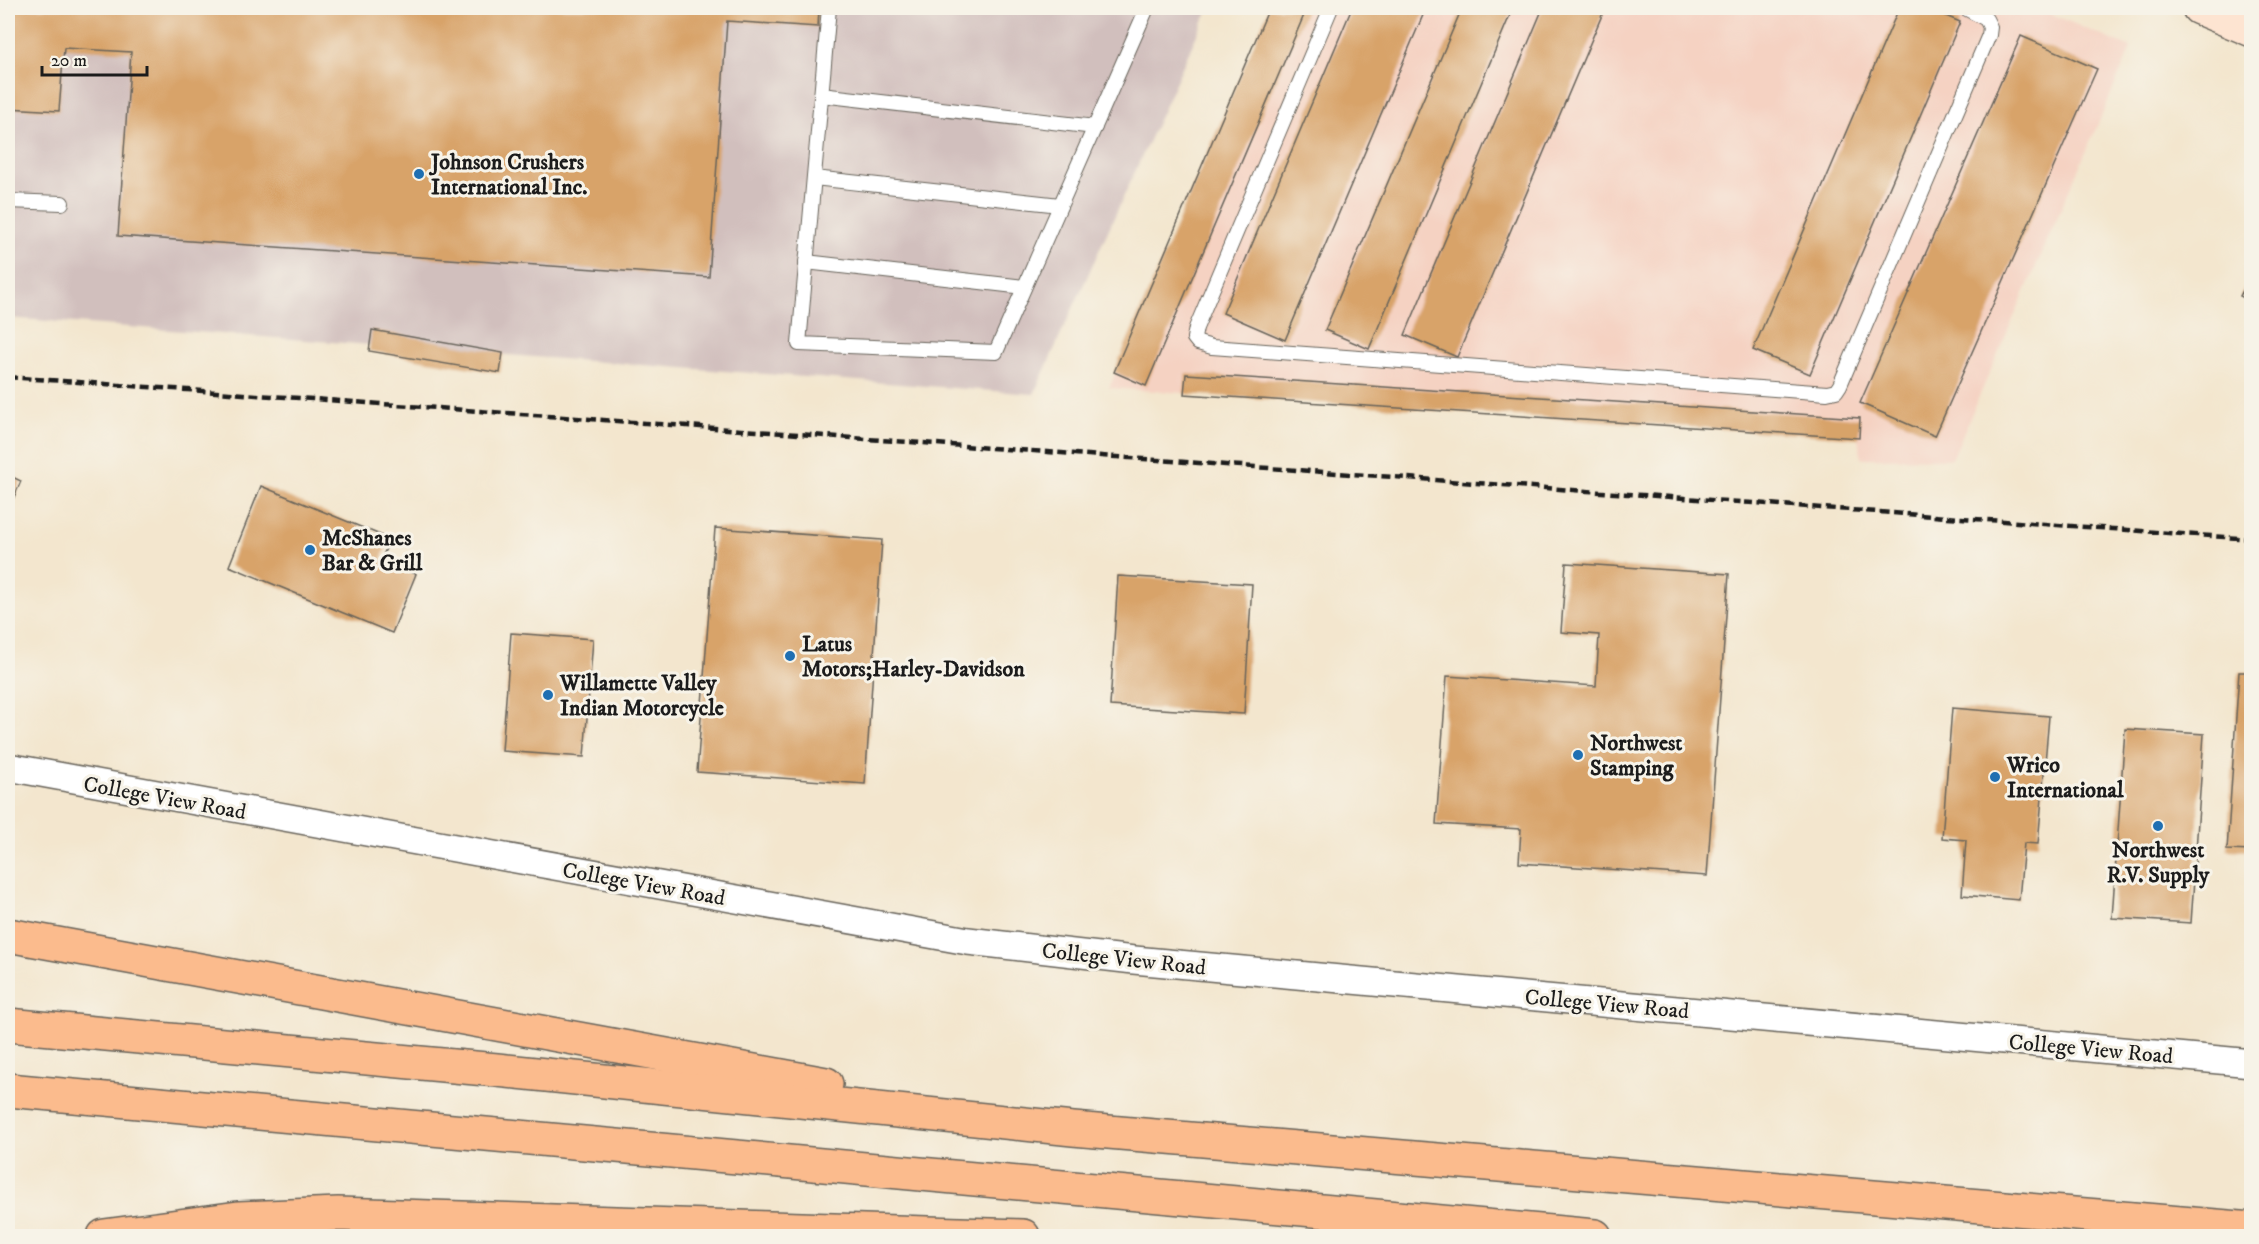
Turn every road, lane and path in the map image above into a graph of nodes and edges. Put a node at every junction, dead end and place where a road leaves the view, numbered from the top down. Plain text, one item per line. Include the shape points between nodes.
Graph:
1 (829, 8) edge
2 (1147, 8) edge
3 (1331, 8) edge
4 (1965, 8) edge
5 (2199, 8) edge
6 (2252, 30) edge
7 (821, 95) junction
8 (1095, 127) junction
9 (814, 178) junction
10 (8, 201) edge
11 (62, 203) dead end
12 (1060, 205) junction
13 (806, 262) junction
14 (1024, 287) junction
15 (8, 767) edge
16 (8, 935) edge
17 (8, 1025) edge
18 (2252, 1063) edge
19 (8, 1090) edge
20 (1073, 1129) junction
21 (2252, 1229) edge
22 (104, 1236) edge
23 (1023, 1236) edge
24 (1595, 1236) edge

1 - 7 lane
2 - 8 lane
3 - 4 lane via 1196,328 1194,338 1198,343 1827,393 1836,391 1840,385 1989,35 1986,19
5 - 6 main road
7 - 8 lane
7 - 9 lane
8 - 12 lane
9 - 12 lane
9 - 13 lane
10 - 11 lane
12 - 14 lane
13 - 14 lane
13 - 14 lane via 799,344 996,352
15 - 18 street, College View Road via 968,941 1145,961
16 - 20 highway
17 - 20 highway
19 - 24 highway
20 - 21 highway
22 - 23 highway via 238,1218 338,1214

